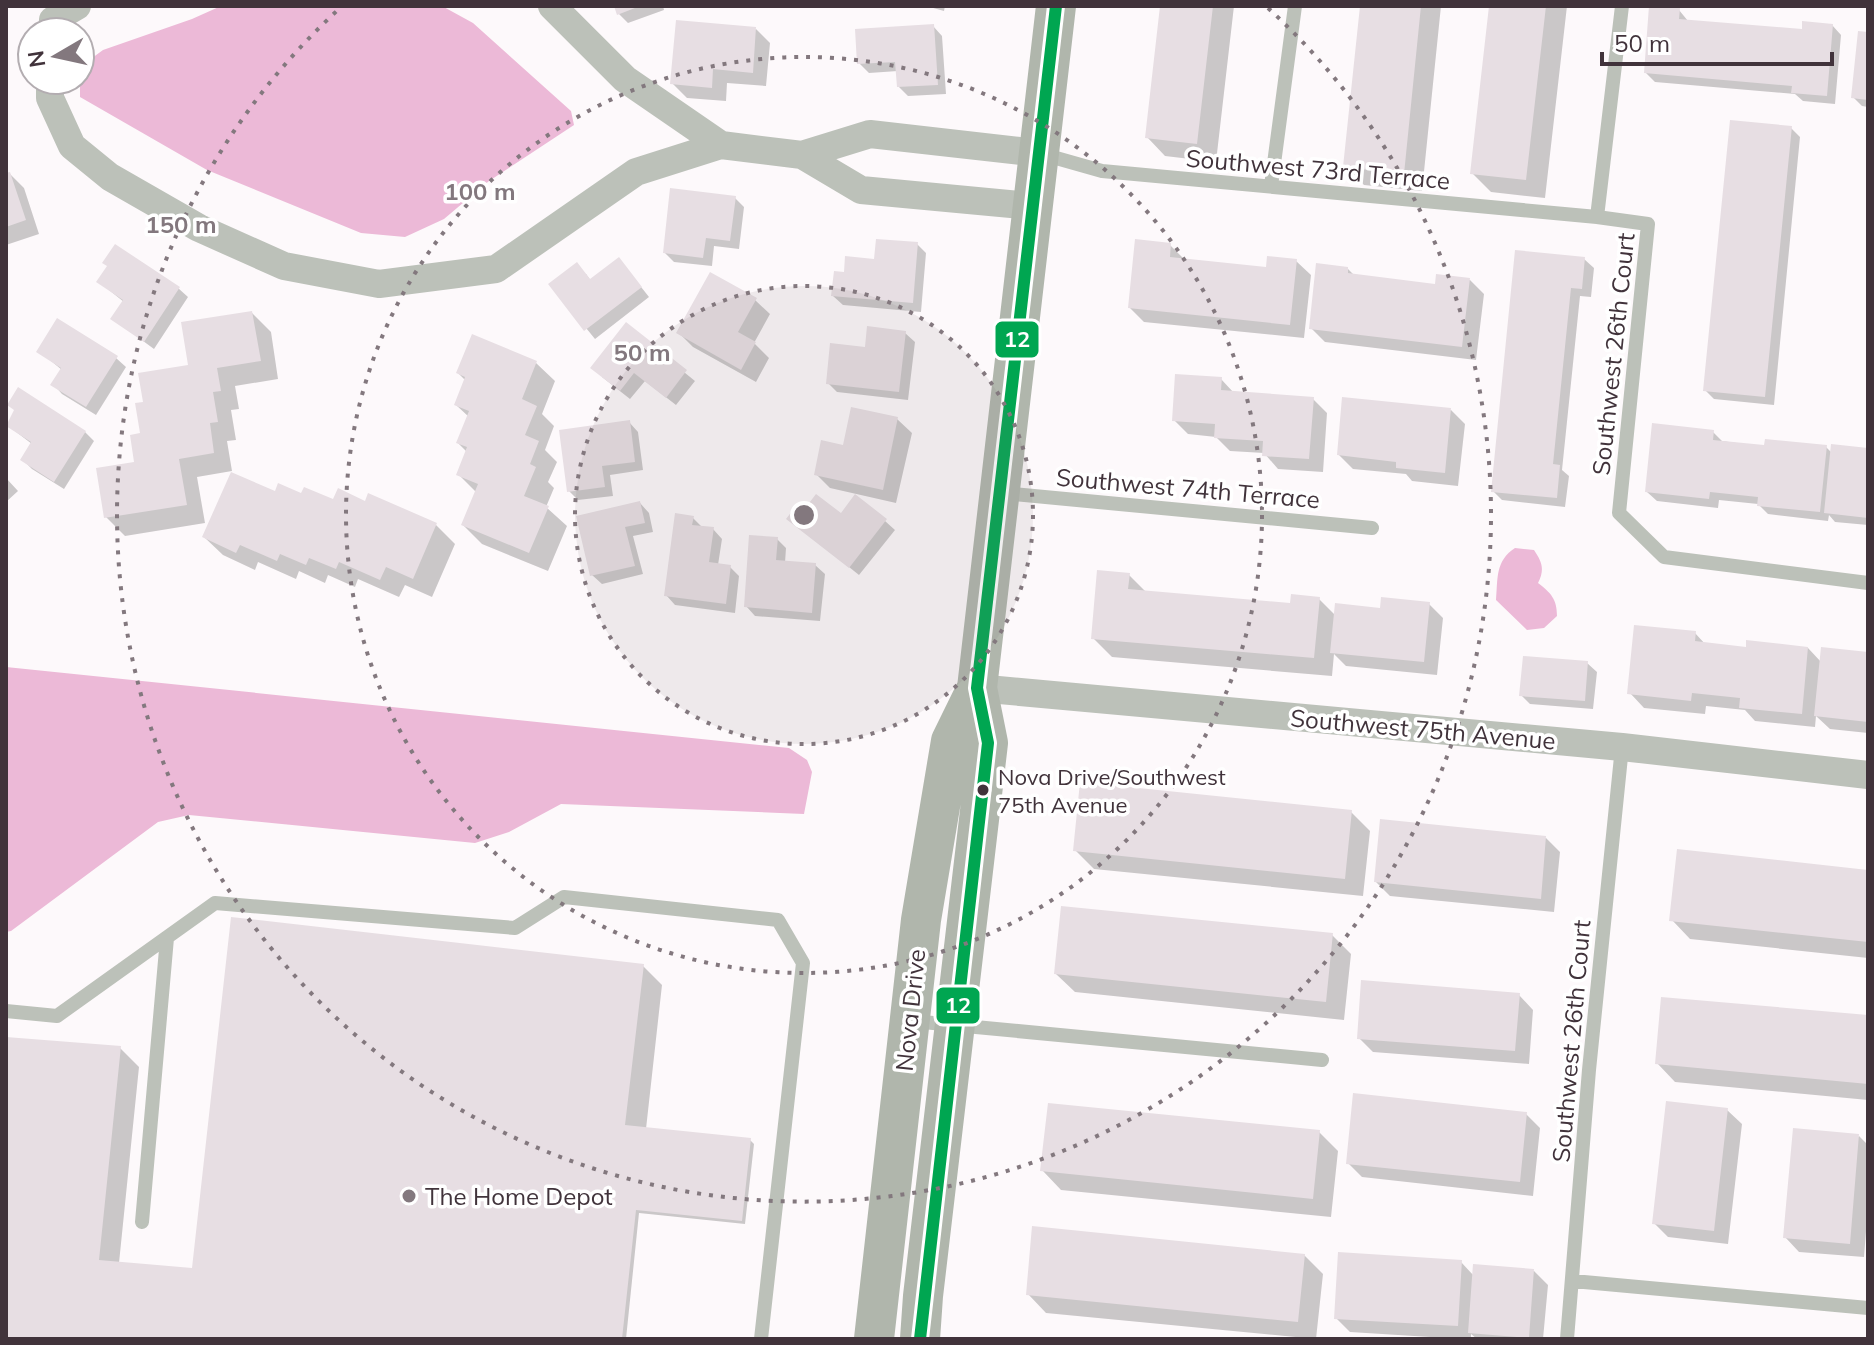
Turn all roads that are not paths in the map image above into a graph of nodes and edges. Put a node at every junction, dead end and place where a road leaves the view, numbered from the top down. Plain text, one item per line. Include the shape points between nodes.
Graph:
1 (552, 6) edge
2 (1056, 6) edge
3 (1295, 6) edge
4 (1622, 6) edge
5 (50, 96) edge
6 (721, 145) junction
7 (1038, 153) junction
8 (802, 155) junction
9 (1271, 186) junction
10 (1031, 206) junction
11 (1597, 217) junction
12 (999, 492) junction
13 (1372, 528) dead end
14 (1868, 583) edge
15 (977, 688) junction
16 (1622, 747) junction
17 (1868, 775) edge
18 (167, 938) junction
19 (6, 1011) edge
20 (909, 1021) junction
21 (955, 1025) junction
22 (1322, 1060) dead end
23 (142, 1222) dead end
24 (1573, 1281) junction
25 (1868, 1308) edge
26 (761, 1339) edge
27 (874, 1339) edge
28 (920, 1339) edge
29 (1567, 1339) edge

1 - 6 street via 625,79
2 - 7 street, Nova Drive
3 - 9 lane
4 - 11 lane, Southwest 26th Court
5 - 6 street via 72,146 110,177 199,228 284,266 379,284 496,269 636,172
6 - 8 street
7 - 8 street via 870,134
7 - 9 lane, Southwest 73rd Terrace via 1102,171
7 - 10 street, Nova Drive
8 - 10 street via 861,190
9 - 11 lane, Southwest 73rd Terrace
10 - 12 street, Nova Drive
11 - 14 lane, Southwest 26th Court via 1648,224 1619,513 1664,557
12 - 13 lane, Southwest 74th Terrace
12 - 15 street, Nova Drive
15 - 16 street, Southwest 75th Avenue
15 - 20 street, Nova Drive via 951,741
15 - 21 street, Nova Drive via 988,743
16 - 17 street, Southwest 75th Avenue
16 - 24 lane, Southwest 26th Court
18 - 19 lane via 57,1016
18 - 23 lane
18 - 26 lane via 215,903 515,928 564,897 778,920 803,963
20 - 21 lane
20 - 27 street, Nova Drive
21 - 22 lane
21 - 28 street, Nova Drive
24 - 25 lane
24 - 29 lane, Southwest 26th Court

